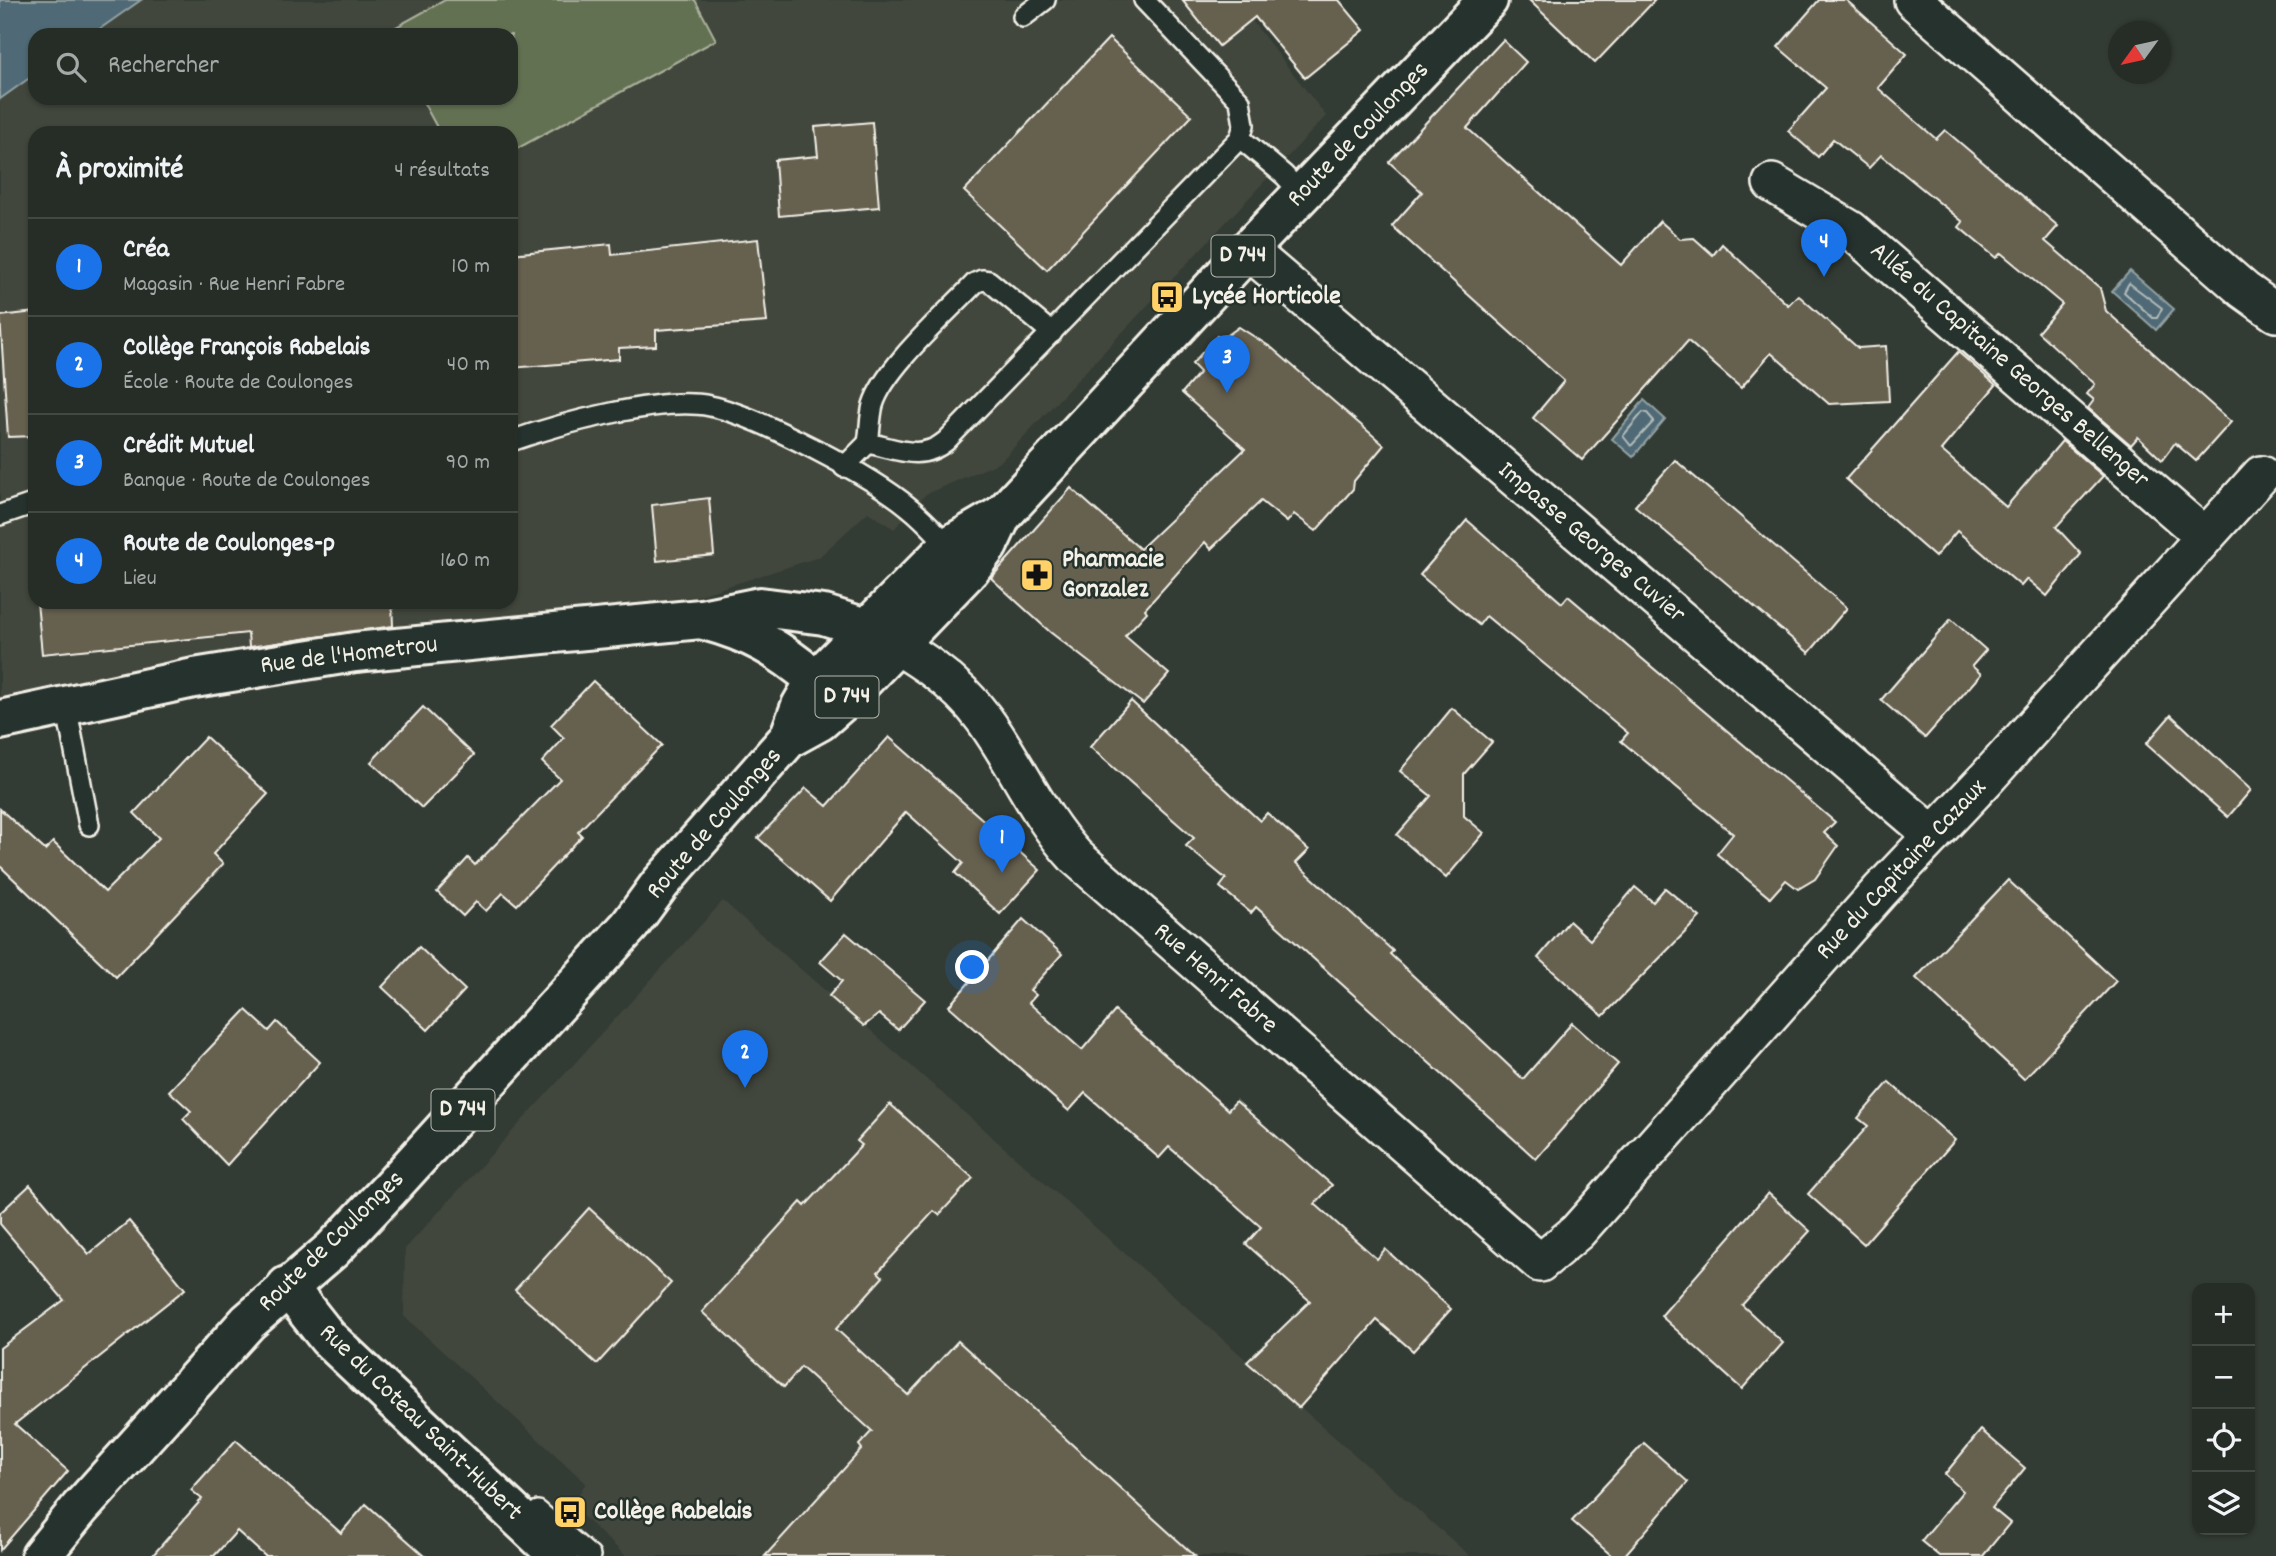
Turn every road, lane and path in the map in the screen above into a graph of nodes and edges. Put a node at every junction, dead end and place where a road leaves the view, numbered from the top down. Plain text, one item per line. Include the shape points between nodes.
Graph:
1 (1045, 0) edge
2 (1144, 0) edge
3 (1488, 0) edge
4 (1913, 0) edge
5 (1023, 17) dead end
6 (1240, 138) junction
7 (1772, 183) dead end
8 (1302, 194) junction
9 (1248, 250) junction
10 (2276, 313) edge
11 (1052, 333) junction
12 (518, 439) edge
13 (868, 443) junction
14 (844, 467) junction
15 (2261, 475) dead end
16 (28, 505) edge
17 (0, 515) edge
18 (1002, 515) junction
19 (2204, 536) junction
20 (948, 546) junction
21 (701, 619) junction
22 (897, 646) junction
23 (870, 673) junction
24 (816, 680) junction
25 (66, 705) junction
26 (0, 720) edge
27 (789, 738) junction
28 (89, 825) dead end
29 (1933, 835) junction
30 (1540, 1263) joint
31 (287, 1286) junction
32 (491, 1493) junction
33 (41, 1556) edge
34 (559, 1556) edge
35 (590, 1556) edge

1 - 5 lane
2 - 6 lane via 1240,101 1244,125
3 - 8 main road, Route de Coulonges / D 744
4 - 10 street
6 - 8 lane
6 - 11 lane
7 - 19 street, Allée du Capitaine Georges Bellenger via 1852,230
8 - 9 main road, Route de Coulonges / D 744
9 - 18 main road, Route de Coulonges / D 744
9 - 29 street, Impasse Georges Cuvier
11 - 13 lane via 936,449 921,454
11 - 13 lane via 989,281 975,284 882,387 873,405
12 - 14 lane via 565,422 655,408 711,406 769,428
13 - 14 lane
14 - 20 lane via 912,509
15 - 19 street, Rue du Capitaine Cazaux
16 - 17 lane
18 - 20 main road, Route de Coulonges / D 744
18 - 22 main road, Route de Coulonges / D 744 via 971,569
19 - 29 street, Rue du Capitaine Cazaux
20 - 22 main road, Route de Coulonges / D 744
21 - 22 main road, Rue de l'Hometrou via 733,610 780,608 824,615
21 - 24 main road, Rue de l'Hometrou via 743,630 776,647
21 - 25 main road, Rue de l'Hometrou via 355,652
22 - 23 main road, Route de Coulonges / D 744
22 - 24 main road, Route de Coulonges / D 744
22 - 30 street, Rue Henri Fabre via 961,692 984,719 1052,832 1076,857
23 - 24 street
23 - 27 main road, Route de Coulonges / D 744 via 820,721
24 - 27 main road, Route de Coulonges / D 744
25 - 26 main road, Rue de l'Hometrou
25 - 28 lane
27 - 31 main road, Route de Coulonges / D 744 via 660,884 631,925 388,1191 332,1250
29 - 30 street, Rue du Capitaine Cazaux via 1577,1232
31 - 32 main road, Rue du Coteau Saint-Hubert via 328,1338
31 - 33 main road, Route de Coulonges / D 744 via 240,1331
32 - 34 main road, Rue du Coteau Saint-Hubert
32 - 35 lane via 524,1500

